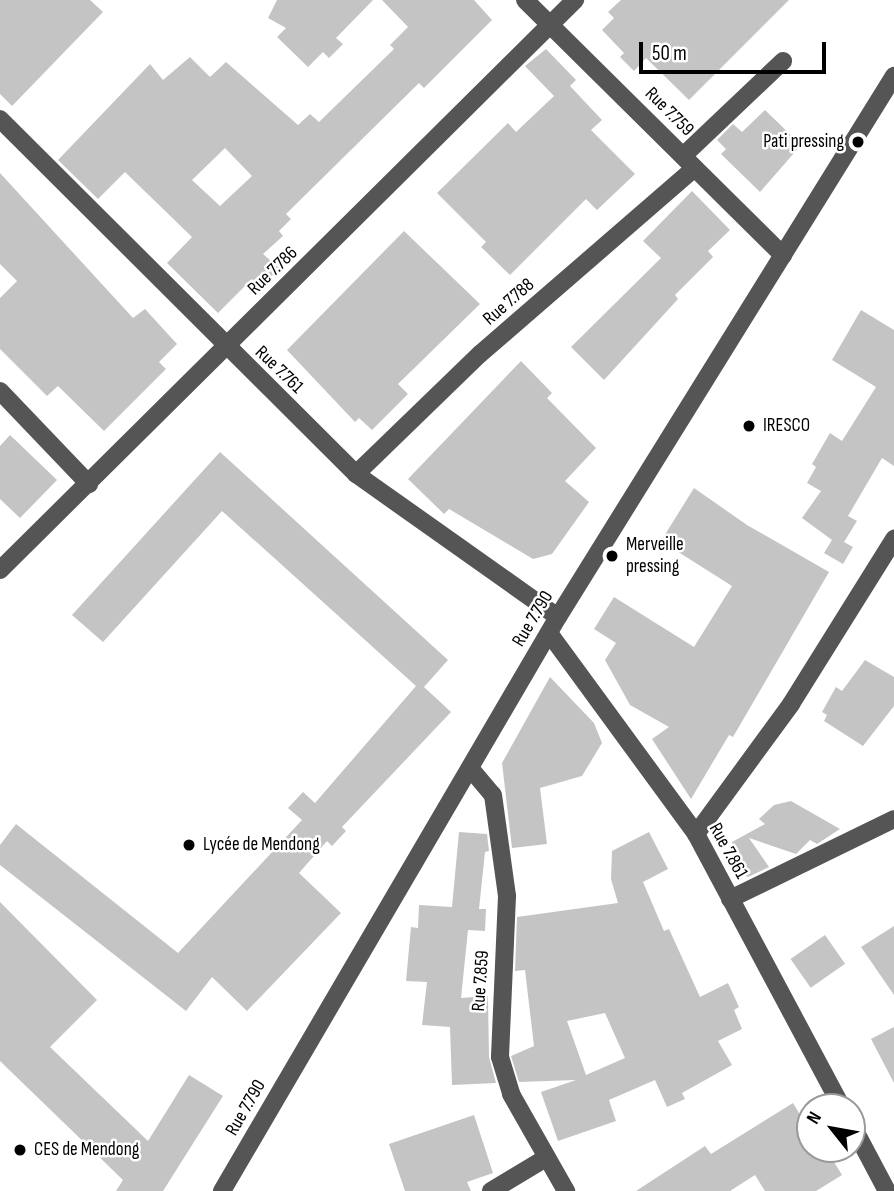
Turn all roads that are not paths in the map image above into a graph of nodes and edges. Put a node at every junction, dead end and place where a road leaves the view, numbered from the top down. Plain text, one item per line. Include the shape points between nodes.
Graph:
1 (526, 0) edge
2 (575, 0) edge
3 (551, 25) junction
4 (783, 61) dead end
5 (894, 76) edge
6 (0, 119) edge
7 (689, 162) junction
8 (783, 255) junction
9 (225, 347) junction
10 (0, 391) edge
11 (356, 474) junction
12 (89, 484) junction
13 (894, 538) edge
14 (0, 570) edge
15 (558, 617) junction
16 (549, 633) junction
17 (471, 768) junction
18 (894, 819) edge
19 (696, 834) junction
20 (730, 899) junction
21 (834, 1093) edge
22 (866, 1149) edge
23 (546, 1158) junction
24 (889, 1189) edge
25 (222, 1191) edge
26 (491, 1191) edge
27 (566, 1191) edge

1 - 3 street, Rue 7.759
2 - 3 street, Rue 7.786
3 - 7 street, Rue 7.759
3 - 9 street, Rue 7.786
4 - 7 street, Rue 7.788
5 - 8 street, Rue 7.790
6 - 9 street, Rue 7.761
7 - 8 street, Rue 7.759
7 - 11 street, Rue 7.788
8 - 15 street, Rue 7.790
9 - 11 street, Rue 7.761
9 - 12 street, Rue 7.786
10 - 12 street
11 - 15 street, Rue 7.761
12 - 14 street, Rue 7.786
13 - 19 street via 791,704
15 - 16 street, Rue 7.790
16 - 17 street, Rue 7.790
16 - 19 street, Rue 7.861
17 - 23 street, Rue 7.859 via 493,795 507,896 500,1057 511,1094
17 - 25 street, Rue 7.790
18 - 20 street
19 - 20 street, Rue 7.861
20 - 21 street, Rue 7.861
22 - 24 street
23 - 26 street
23 - 27 street, Rue 7.859

